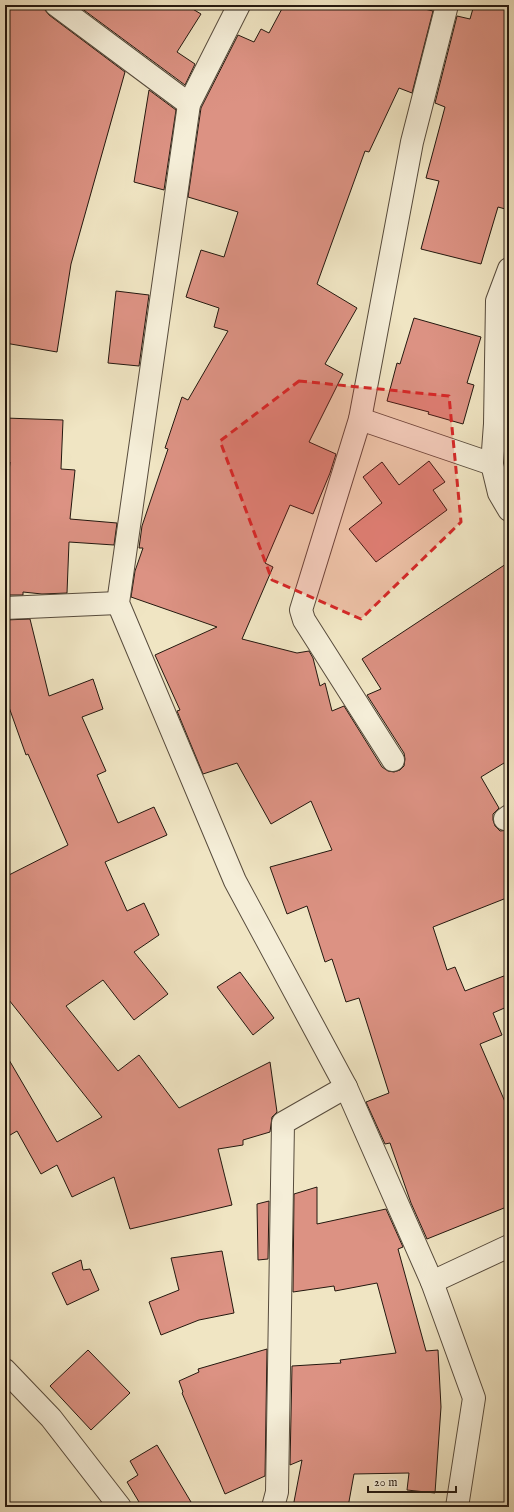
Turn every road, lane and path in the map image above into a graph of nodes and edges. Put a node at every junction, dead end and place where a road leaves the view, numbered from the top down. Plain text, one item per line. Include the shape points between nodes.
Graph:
1 (56, 5) edge
2 (239, 5) edge
3 (447, 5) edge
4 (189, 104) junction
5 (509, 269) edge
6 (360, 419) junction
7 (492, 464) junction
8 (509, 510) edge
9 (118, 603) junction
10 (5, 608) edge
11 (393, 760) dead end
12 (346, 1087) junction
13 (509, 1246) edge
14 (432, 1282) junction
15 (5, 1370) edge
16 (115, 1506) edge
17 (273, 1507) edge
18 (457, 1507) edge

1 - 4 street
2 - 4 street
3 - 6 street via 412,142
4 - 9 street
5 - 7 street via 497,301
6 - 7 street
6 - 11 street via 301,610 304,620
7 - 8 street via 499,493
9 - 10 street
9 - 12 street via 235,881
12 - 14 street
12 - 17 street via 283,1123 277,1492
13 - 14 street
14 - 18 street via 474,1398
15 - 16 street via 51,1418

